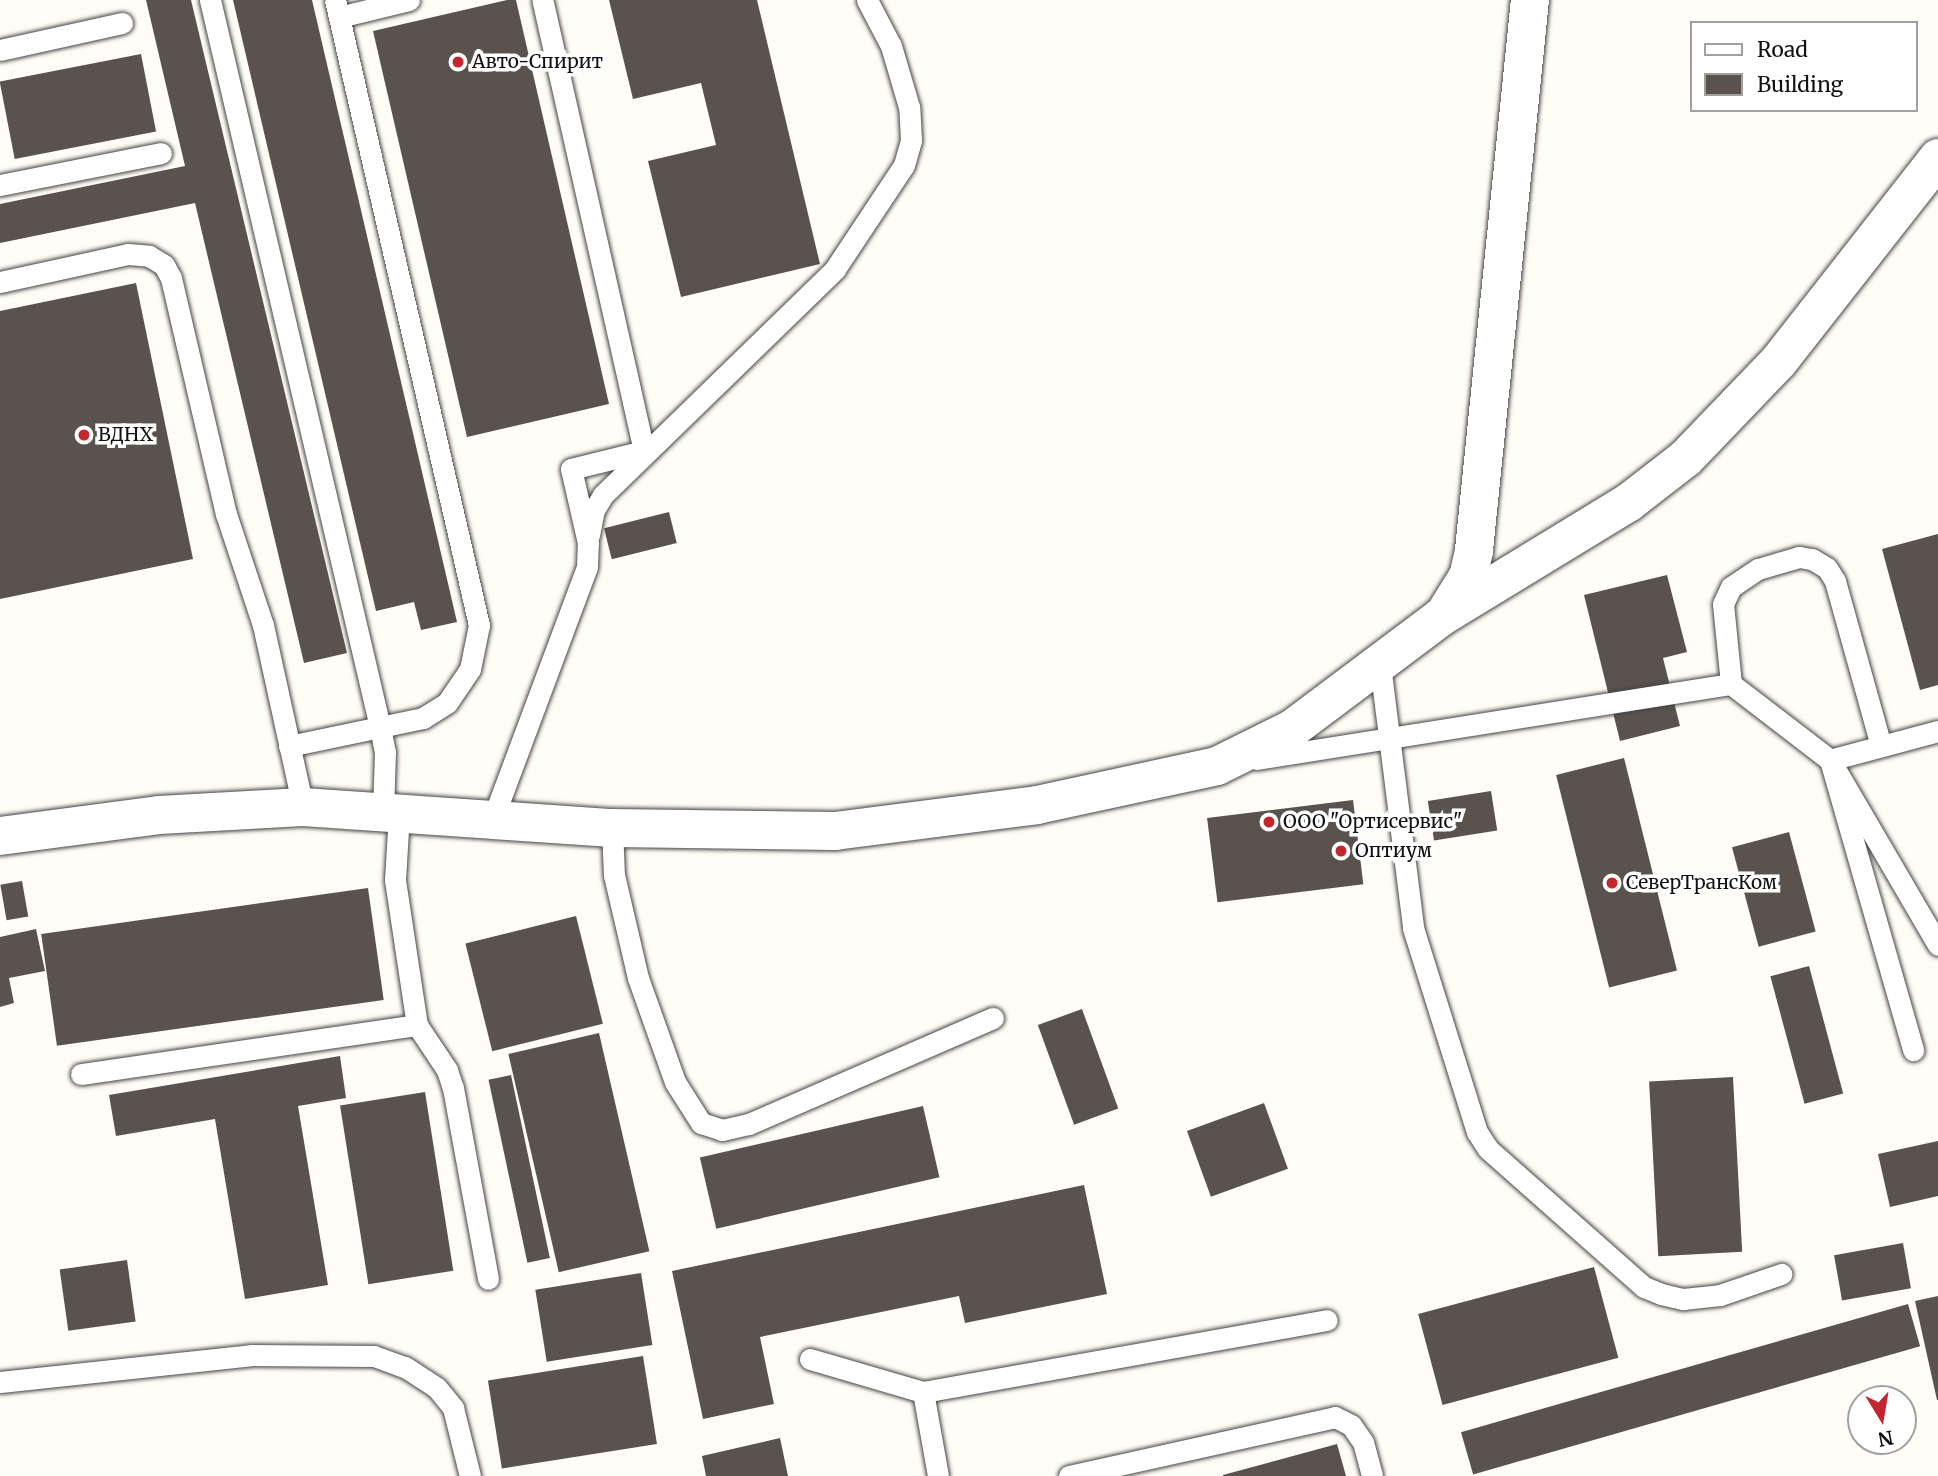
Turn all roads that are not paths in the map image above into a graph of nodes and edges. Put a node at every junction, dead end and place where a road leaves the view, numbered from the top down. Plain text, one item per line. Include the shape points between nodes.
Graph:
1 (210, 0) edge
2 (409, 0) edge
3 (542, 0) edge
4 (867, 0) edge
5 (1530, 0) edge
6 (337, 8) edge
7 (122, 23) dead end
8 (0, 50) edge
9 (161, 153) dead end
10 (1938, 158) edge
11 (0, 185) edge
12 (0, 282) edge
13 (644, 451) junction
14 (588, 543) junction
15 (1441, 617) junction
16 (1380, 665) junction
17 (1731, 684) junction
18 (380, 727) junction
19 (1938, 731) edge
20 (1389, 736) junction
21 (289, 746) junction
22 (1881, 746) junction
23 (1830, 760) junction
24 (1217, 766) junction
25 (303, 807) junction
26 (391, 812) junction
27 (492, 821) junction
28 (612, 828) junction
29 (0, 836) edge
30 (1938, 945) edge
31 (993, 1018) dead end
32 (417, 1025) junction
33 (1913, 1050) dead end
34 (81, 1074) dead end
35 (1781, 1274) dead end
36 (488, 1279) dead end
37 (1327, 1320) dead end
38 (810, 1359) dead end
39 (0, 1382) edge
40 (923, 1392) junction
41 (470, 1476) edge
42 (938, 1476) edge
43 (1069, 1476) edge
44 (1372, 1476) edge

1 - 18 lane
2 - 6 lane
3 - 13 lane
4 - 13 lane via 891,46 909,107 911,140 904,165 835,268
5 - 15 street via 1474,550 1459,595
6 - 18 lane via 479,625 470,669 447,703 423,718
7 - 8 lane
9 - 11 lane
10 - 15 street via 1779,361 1686,458 1628,503
12 - 21 lane via 128,254 149,256 164,265 171,278 226,514 262,625
13 - 14 lane via 594,510
13 - 14 lane via 571,469
14 - 27 lane via 587,568 559,652
15 - 16 street
16 - 20 lane
16 - 24 street via 1292,729
17 - 20 lane
17 - 22 lane via 1723,604 1731,587 1758,569 1799,557 1812,559 1827,568 1835,581
17 - 23 lane
18 - 21 lane
18 - 26 lane
19 - 22 lane
20 - 24 lane
20 - 35 lane via 1418,947 1477,1132 1488,1149 1644,1287 1683,1298 1720,1295
21 - 25 lane
22 - 23 lane
23 - 30 lane
23 - 33 lane
24 - 28 street via 1100,794 928,822 809,831
25 - 26 street
25 - 29 street via 159,815
26 - 27 street
26 - 32 lane via 395,880
27 - 28 street
28 - 31 lane via 614,875 638,978 675,1082 701,1123 722,1130 749,1124
32 - 34 lane
32 - 36 lane via 447,1070 453,1088
37 - 40 lane
38 - 40 lane
39 - 41 lane via 251,1355 374,1356 405,1367 437,1388 453,1408
40 - 42 lane
43 - 44 lane via 1335,1417 1351,1425 1363,1442

